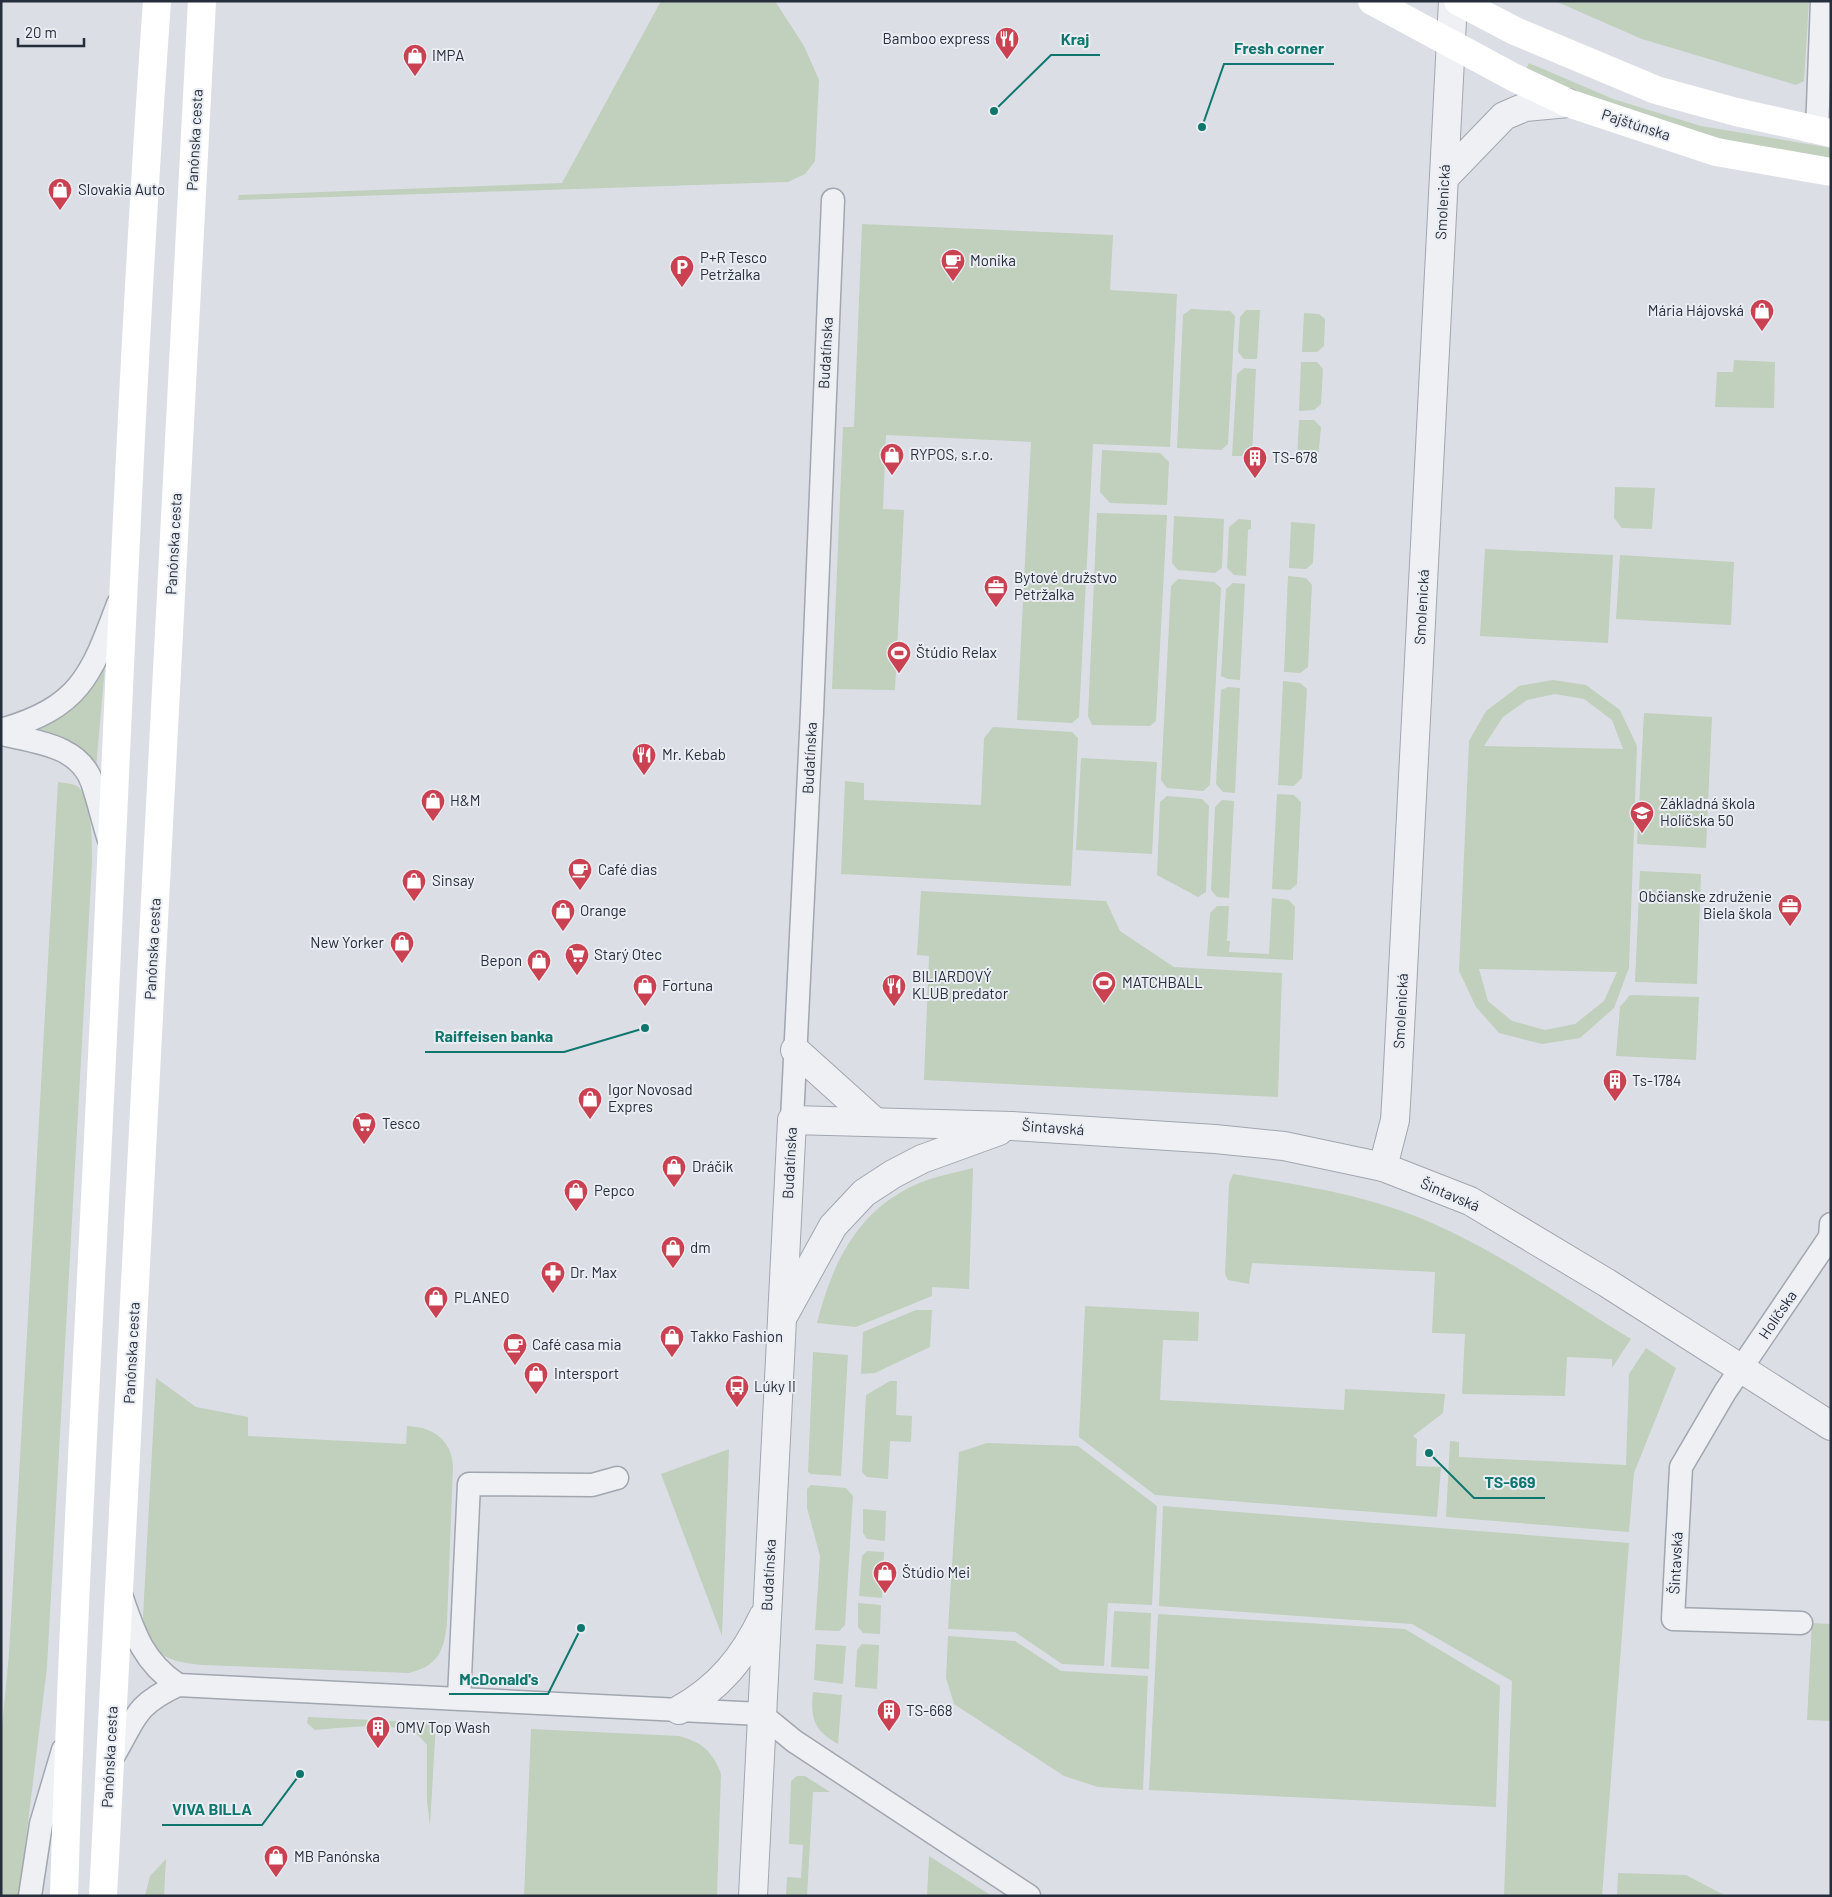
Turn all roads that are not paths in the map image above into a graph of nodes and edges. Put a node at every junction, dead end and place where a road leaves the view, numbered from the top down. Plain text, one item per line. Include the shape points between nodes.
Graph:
1 (144, 1) edge
2 (157, 1) edge
3 (202, 1) edge
4 (220, 1) edge
5 (1372, 1) edge
6 (1453, 1) edge
7 (1458, 1) edge
8 (1822, 1) edge
9 (1452, 45) junction
10 (198, 69) junction
11 (1568, 103) junction
12 (150, 104) junction
13 (1824, 132) edge
14 (1831, 172) edge
15 (1444, 177) junction
16 (833, 200) dead end
17 (122, 594) junction
18 (1, 732) edge
19 (111, 845) junction
20 (795, 1050) junction
21 (792, 1120) junction
22 (875, 1122) junction
23 (1012, 1126) junction
24 (1383, 1167) junction
25 (852, 1203) joint
26 (1831, 1224) edge
27 (1831, 1237) edge
28 (783, 1316) junction
29 (1741, 1369) junction
30 (1725, 1392) joint
31 (1831, 1426) edge
32 (617, 1478) dead end
33 (120, 1591) junction
34 (767, 1608) junction
35 (1801, 1623) dead end
36 (178, 1684) junction
37 (459, 1698) junction
38 (679, 1710) junction
39 (761, 1714) junction
40 (68, 1732) junction
41 (110, 1761) junction
42 (30, 1896) edge
43 (64, 1896) edge
44 (103, 1896) edge
45 (753, 1896) edge
46 (1029, 1896) edge

1 - 12 main road
2 - 12 main road
3 - 10 main road, Panónska cesta
4 - 10 main road
5 - 9 main road, Pajštúnska
6 - 9 street, Smolenická
7 - 13 main road via 1515,31 1656,90
8 - 13 street
9 - 11 main road, Pajštúnska
9 - 15 street, Smolenická
10 - 33 main road, Panónska cesta
11 - 14 main road, Pajštúnska via 1716,152
11 - 15 street via 1525,107 1504,116
12 - 17 main road
15 - 24 street, Smolenická via 1395,1120
16 - 20 street, Budatínska
17 - 18 street via 98,658 76,691 41,716
17 - 19 main road
18 - 19 street via 56,747 78,760 88,773
19 - 40 main road
20 - 21 street, Budatínska
20 - 22 street
21 - 22 street, Šintavská
21 - 28 street, Budatínska
22 - 23 street, Šintavská
23 - 24 street, Šintavská via 1284,1146
23 - 25 street, Šintavská via 912,1164
24 - 29 street, Šintavská via 1470,1201
25 - 28 street, Budatínska via 824,1239
26 - 27 street, Holíčska
27 - 29 street, Holíčska
28 - 34 street, Budatínska
29 - 30 street, Holíčska
29 - 31 street, Šintavská
30 - 35 street, Šintavská via 1681,1467 1673,1619
32 - 37 street via 592,1485 469,1484
33 - 36 street via 146,1654 164,1675
33 - 41 main road, Panónska cesta
34 - 38 street via 737,1662 713,1688
34 - 39 street, Budatínska
36 - 37 street
36 - 41 street via 159,1693 137,1713
37 - 38 street
38 - 39 street
39 - 45 street, Budatínska
39 - 46 street via 794,1740
40 - 42 street via 41,1824
40 - 43 main road
41 - 44 main road, Panónska cesta

